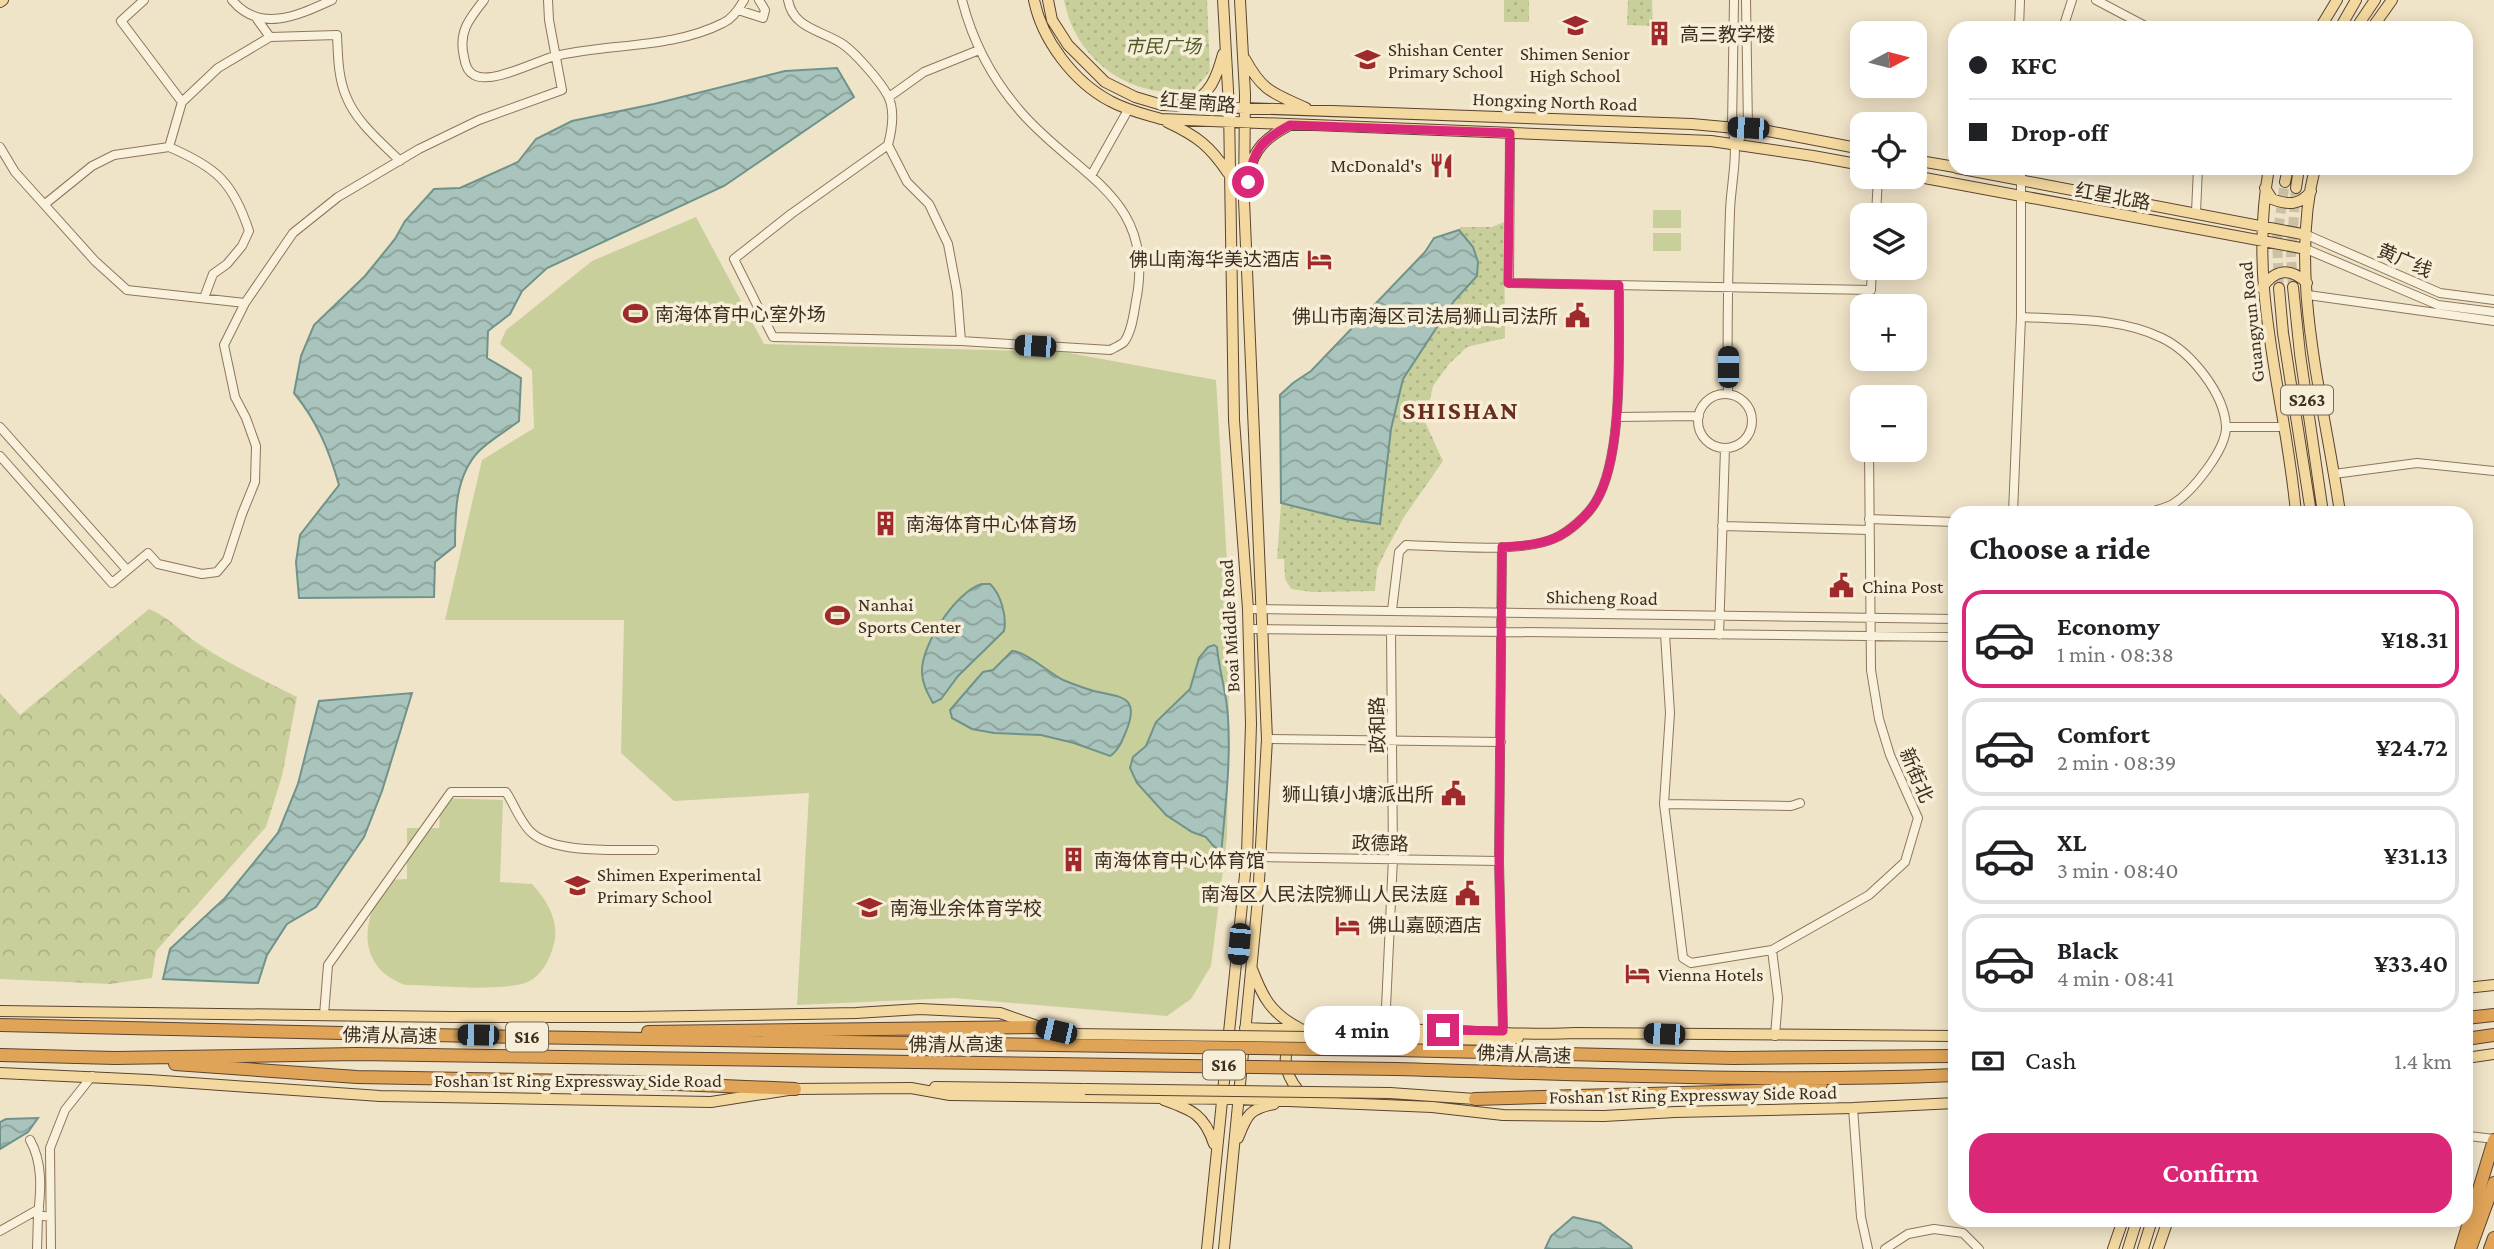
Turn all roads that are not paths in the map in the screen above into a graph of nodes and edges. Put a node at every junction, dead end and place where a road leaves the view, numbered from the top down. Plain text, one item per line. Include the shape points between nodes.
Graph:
1 (144, 0) edge
2 (232, 0) edge
3 (332, 0) edge
4 (484, 0) edge
5 (548, 0) edge
6 (744, 0) edge
7 (759, 0) edge
8 (788, 0) edge
9 (962, 0) edge
10 (1034, 0) edge
11 (1048, 0) edge
12 (1223, 0) edge
13 (1240, 0) edge
14 (1734, 0) edge
15 (1746, 0) edge
16 (2020, 0) edge
17 (2072, 0) edge
18 (2096, 0) edge
19 (2337, 0) edge
20 (2356, 0) edge
21 (2375, 0) edge
22 (2392, 0) edge
23 (738, 10) junction
24 (257, 19) junction
25 (2019, 21) edge
26 (2065, 21) edge
27 (2136, 21) edge
28 (2324, 21) edge
29 (2344, 21) edge
30 (2361, 21) edge
31 (2377, 21) edge
32 (270, 37) junction
33 (1225, 45) junction
34 (979, 51) junction
35 (556, 56) junction
36 (1243, 56) junction
37 (889, 97) junction
38 (182, 102) junction
39 (1180, 106) junction
40 (1229, 108) junction
41 (1244, 108) junction
42 (1128, 110) junction
43 (1312, 111) junction
44 (1161, 119) junction
45 (1228, 123) junction
46 (1244, 123) junction
47 (1290, 125) junction
48 (1732, 127) junction
49 (1748, 128) junction
50 (1510, 133) junction
51 (1736, 144) junction
52 (888, 145) junction
53 (0, 147) edge
54 (169, 147) junction
55 (1850, 147) edge
56 (400, 161) junction
57 (1927, 162) edge
58 (1850, 163) edge
59 (1948, 166) edge
60 (1092, 174) junction
61 (1229, 174) junction
62 (1992, 175) edge
63 (2022, 175) edge
64 (2198, 175) edge
65 (2268, 175) edge
66 (2286, 175) edge
67 (2298, 175) edge
68 (2314, 175) edge
69 (1927, 179) edge
70 (2022, 181) junction
71 (2285, 182) tunnel mouth
72 (2265, 188) junction
73 (2296, 188) tunnel mouth
74 (2311, 191) junction
75 (2022, 197) junction
76 (1244, 200) junction
77 (45, 204) junction
78 (2196, 212) junction
79 (2262, 224) junction
80 (2307, 235) junction
81 (2261, 240) junction
82 (2306, 249) junction
83 (1871, 280) edge
84 (2307, 283) junction
85 (1619, 285) junction
86 (2292, 287) tunnel mouth
87 (1727, 288) junction
88 (2262, 288) junction
89 (2279, 288) tunnel mouth
90 (2308, 295) junction
91 (204, 298) junction
92 (2494, 300) edge
93 (245, 303) junction
94 (2494, 312) edge
95 (2021, 317) junction
96 (2494, 321) edge
97 (961, 341) junction
98 (1728, 394) junction
99 (1699, 416) junction
100 (1617, 418) junction
101 (2226, 426) junction
102 (0, 427) edge
103 (2283, 427) junction
104 (1725, 448) junction
105 (0, 456) edge
106 (1869, 462) edge
107 (2494, 471) edge
108 (2334, 474) junction
109 (2013, 506) edge
110 (2167, 506) edge
111 (2295, 506) edge
112 (2310, 506) edge
113 (2322, 506) edge
114 (2339, 506) edge
115 (1869, 519) junction
116 (1948, 522) edge
117 (1723, 526) junction
118 (1870, 530) junction
119 (1502, 547) junction
120 (127, 570) junction
121 (1248, 609) junction
122 (1261, 609) junction
123 (1392, 610) junction
124 (1501, 611) junction
125 (1720, 615) junction
126 (1870, 618) junction
127 (1948, 619) edge
128 (1248, 629) junction
129 (1262, 629) junction
130 (1391, 631) junction
131 (1501, 632) junction
132 (1665, 634) junction
133 (1719, 635) junction
134 (1870, 637) junction
135 (1948, 637) edge
136 (1267, 740) junction
137 (1393, 741) junction
138 (1501, 742) junction
139 (1800, 803) dead end
140 (1664, 804) junction
141 (654, 850) dead end
142 (1261, 857) junction
143 (1393, 858) junction
144 (1499, 861) junction
145 (1772, 950) junction
146 (1251, 967) junction
147 (2494, 985) edge
148 (2473, 987) edge
149 (0, 1011) edge
150 (324, 1015) junction
151 (2494, 1015) edge
152 (2473, 1017) edge
153 (0, 1025) edge
154 (1040, 1027) junction
155 (1245, 1028) junction
156 (1304, 1030) junction
157 (1503, 1031) junction
158 (2494, 1035) edge
159 (1535, 1036) junction
160 (1775, 1036) junction
161 (560, 1037) junction
162 (1948, 1037) edge
163 (2473, 1038) edge
164 (1391, 1039) junction
165 (2494, 1054) edge
166 (0, 1055) edge
167 (1948, 1056) edge
168 (2473, 1057) edge
169 (115, 1058) junction
170 (0, 1073) edge
171 (1948, 1075) edge
172 (92, 1076) junction
173 (1848, 1079) junction
174 (911, 1088) junction
175 (795, 1089) junction
176 (1154, 1096) junction
177 (1221, 1098) junction
178 (1238, 1099) junction
179 (1308, 1102) junction
180 (1436, 1102) junction
181 (1948, 1104) edge
182 (1477, 1105) junction
183 (1853, 1108) junction
184 (2473, 1137) edge
185 (30, 1140) dead end
186 (2494, 1140) edge
187 (1216, 1149) junction
188 (1232, 1152) junction
189 (2494, 1183) edge
190 (2473, 1210) edge
191 (38, 1212) junction
192 (50, 1217) junction
193 (2121, 1227) edge
194 (2135, 1227) edge
195 (2150, 1227) edge
196 (2166, 1227) edge
197 (2468, 1227) edge
198 (0, 1231) edge
199 (2494, 1238) edge
200 (37, 1249) edge
201 (51, 1249) edge
202 (1206, 1249) edge
203 (1224, 1249) edge
204 (1868, 1249) edge
205 (1885, 1249) edge
206 (1979, 1249) edge
207 (2113, 1249) edge
208 (2128, 1249) edge
209 (2143, 1249) edge
210 (2158, 1249) edge
211 (2461, 1249) edge
212 (2470, 1249) edge
213 (2490, 1249) edge

1 - 38 street via 121,21
2 - 24 street
3 - 24 street via 283,20
4 - 35 street via 463,28 461,41 465,65 473,75 486,79
5 - 35 street
6 - 23 street
7 - 23 street via 765,10 763,18
8 - 37 street via 802,24 853,51
9 - 34 street
10 - 42 main road, 红星南路 via 1056,53 1107,100
11 - 39 main road, Hongxing North Road via 1052,20 1068,45 1105,82 1135,97
12 - 33 main road, Boai Middle Road
13 - 36 main road, Boai Middle Road
14 - 48 street
15 - 49 street
16 - 25 street
17 - 26 street
18 - 27 street
19 - 28 main road
20 - 29 main road
21 - 30 main road
22 - 31 main road
23 - 35 street via 725,22 693,35
24 - 32 street
32 - 38 street via 218,68
32 - 56 street via 337,35 346,98 363,124
33 - 39 main road via 1210,88
33 - 40 main road, Boai Middle Road
34 - 37 street via 925,72
34 - 60 street via 1022,114
35 - 56 street via 562,90 480,119
36 - 41 main road, Boai Middle Road
36 - 43 main road via 1270,93
37 - 52 street via 892,128
38 - 54 street
39 - 40 main road, Hongxing North Road
40 - 41 main road, Hongxing North Road
40 - 45 main road, Boai Middle Road
41 - 43 main road, Hongxing North Road
41 - 46 main road, Boai Middle Road
42 - 44 main road, 红星南路
42 - 60 street
43 - 48 main road, Hongxing North Road
44 - 45 main road, 红星南路
44 - 61 main road via 1196,136
45 - 46 main road, 红星南路
45 - 61 main road, Boai Middle Road
46 - 47 main road, 红星南路
46 - 76 main road, Boai Middle Road
47 - 50 main road
47 - 76 main road via 1257,149
48 - 49 main road, Hongxing North Road
48 - 51 street
49 - 51 street
49 - 55 main road, Hongxing North Road
50 - 51 main road, Hongxing North Road
50 - 85 street via 1508,283
51 - 58 main road
51 - 87 street
52 - 97 street via 907,182 929,204 948,244
52 - 97 street via 734,259 773,337
53 - 77 street via 15,172
54 - 77 street via 114,155 92,166
54 - 91 street via 220,176 240,204 249,231 227,264 213,274
56 - 93 street via 338,197 293,233
57 - 59 main road
60 - 97 street via 1131,225 1140,258 1140,283 1124,342 1111,350
61 - 121 main road, Boai Middle Road via 1234,420
62 - 70 main road
63 - 70 street
64 - 78 street
65 - 72 main road, Guangyun Road / S263
66 - 71 main road
67 - 73 main road
68 - 74 main road, S263
69 - 75 main road, 红星北路
70 - 75 street
70 - 78 main road
72 - 74 main road via 2272,199 2291,204
72 - 79 main road, Guangyun Road / S263
74 - 80 main road, S263
75 - 81 main road, 红星北路
75 - 95 street
76 - 122 main road, Boai Middle Road
77 - 91 street via 95,261 128,289
78 - 79 main road
79 - 80 main road
79 - 81 main road, Guangyun Road / S263
80 - 82 main road, S263
80 - 92 street, 黄广线 via 2440,293
81 - 82 main road, 红星北路
81 - 88 main road, Guangyun Road / S263
82 - 84 main road, S263
82 - 94 street, 黄广线 via 2438,305
83 - 87 street via 1871,290
84 - 88 main road via 2285,271 2269,278
84 - 90 main road, S263
85 - 87 street
85 - 100 street
86 - 113 main road, S263
87 - 98 street
88 - 103 main road, Guangyun Road / S263
89 - 112 main road, Guangyun Road / S263
90 - 96 street
90 - 108 main road, S263
91 - 93 street
93 - 120 street via 225,345 234,397 256,446 255,482 227,560 217,572 202,574 158,564 148,553
95 - 101 street via 2121,323 2164,339 2199,366 2218,397
95 - 109 street
98 - 99 street via 1710,398
98 - 104 street via 1745,401 1752,421 1742,442
99 - 100 street
99 - 104 street via 1704,438
100 - 119 street via 1608,472 1595,502 1556,538
101 - 103 street
101 - 110 street via 2221,448 2200,477
102 - 120 street
103 - 111 main road, Guangyun Road / S263
104 - 117 street
105 - 120 street via 113,583
106 - 115 street, 新街北
107 - 108 street via 2417,463
108 - 114 main road, S263
115 - 116 street
115 - 118 street, 新街北
117 - 118 street
117 - 125 street
118 - 126 street, 新街北
119 - 123 street via 1406,545 1399,552
119 - 124 street
121 - 122 street, Shicheng Road
121 - 128 main road, Boai Middle Road
122 - 123 street, Shicheng Road
122 - 129 main road, Boai Middle Road
123 - 124 street, Shicheng Road
124 - 125 street, Shicheng Road
124 - 131 street
125 - 126 street, Shicheng Road
125 - 133 street
126 - 127 street, Shicheng Road
126 - 134 street, 新街北
128 - 129 street, Shicheng Road
128 - 177 main road, Boai Middle Road via 1247,855
129 - 130 street, Shicheng Road
129 - 136 main road, Boai Middle Road
130 - 131 street, Shicheng Road
130 - 137 street, 政和路
131 - 132 street, Shicheng Road
131 - 138 street
132 - 133 street, Shicheng Road
132 - 140 street via 1670,713
133 - 134 street, Shicheng Road
134 - 135 street, Shicheng Road
134 - 145 street, 新街北 via 1879,719 1918,818 1905,862 1869,895
136 - 137 street
136 - 142 main road, Boai Middle Road
137 - 138 street
137 - 143 street, 政和路
138 - 144 street
139 - 140 street
140 - 145 street, 新街北 via 1684,958 1691,964
141 - 150 street via 550,843 531,833 506,792 451,792 328,965
142 - 143 street, 政德路
142 - 146 main road, Boai Middle Road
143 - 144 street, 政德路
143 - 164 street, 政和路
144 - 157 street
145 - 160 street via 1778,998
146 - 155 main road, Boai Middle Road
146 - 156 main road via 1270,1007
147 - 148 main road
149 - 150 main road
150 - 154 main road via 730,1017 920,1009 1000,1013
151 - 152 highway
153 - 161 highway, 佛清从高速 / S16
154 - 161 highway via 672,1030
154 - 164 main road, bridge via 1072,1034
155 - 156 main road
155 - 178 main road, Boai Middle Road
156 - 164 main road
156 - 179 main road via 1289,1040 1286,1057 1289,1079
157 - 159 main road
157 - 164 main road
158 - 163 highway
159 - 160 main road
159 - 164 main road
160 - 162 main road
161 - 164 highway, 佛清从高速 / S16, bridge via 1053,1045
164 - 167 highway, 佛清从高速 / S16 via 1733,1058
165 - 168 main road
166 - 169 highway, 佛清从高速 / S16
169 - 173 highway, 佛清从高速 / S16, bridge via 357,1054
169 - 175 highway via 358,1077
170 - 172 main road, Foshan 1st Ring Expressway Side Road
171 - 173 highway, 佛清从高速 / S16
172 - 175 main road, Foshan 1st Ring Expressway Side Road via 380,1096 711,1102
172 - 192 street via 65,1110 50,1148
173 - 182 highway via 1788,1090
174 - 175 main road, Foshan 1st Ring Expressway Side Road
174 - 176 main road, Foshan 1st Ring Expressway Side Road via 950,1095
174 - 180 main road, bridge via 1390,1093
176 - 177 main road, Foshan 1st Ring Expressway Side Road
176 - 187 main road via 1197,1115 1208,1126
177 - 178 main road, Foshan 1st Ring Expressway Side Road
177 - 187 main road, Boai Middle Road
178 - 179 main road, Foshan 1st Ring Expressway Side Road
178 - 188 main road, Boai Middle Road
179 - 180 main road
179 - 188 main road via 1271,1104 1252,1111
180 - 182 main road, Foshan 1st Ring Expressway Side Road
181 - 183 main road, Foshan 1st Ring Expressway Side Road
182 - 183 main road, Foshan 1st Ring Expressway Side Road via 1503,1115 1604,1116
183 - 204 street via 1861,1217
184 - 186 street
185 - 191 street via 40,1173
186 - 190 highway
187 - 202 main road, Boai Middle Road
188 - 203 main road
189 - 212 highway
191 - 192 street
191 - 198 street
191 - 200 street
192 - 201 street
193 - 207 main road
194 - 208 main road
195 - 209 main road
196 - 210 main road
197 - 211 highway
199 - 213 highway
205 - 206 street via 1908,1234 1934,1229 1963,1233

